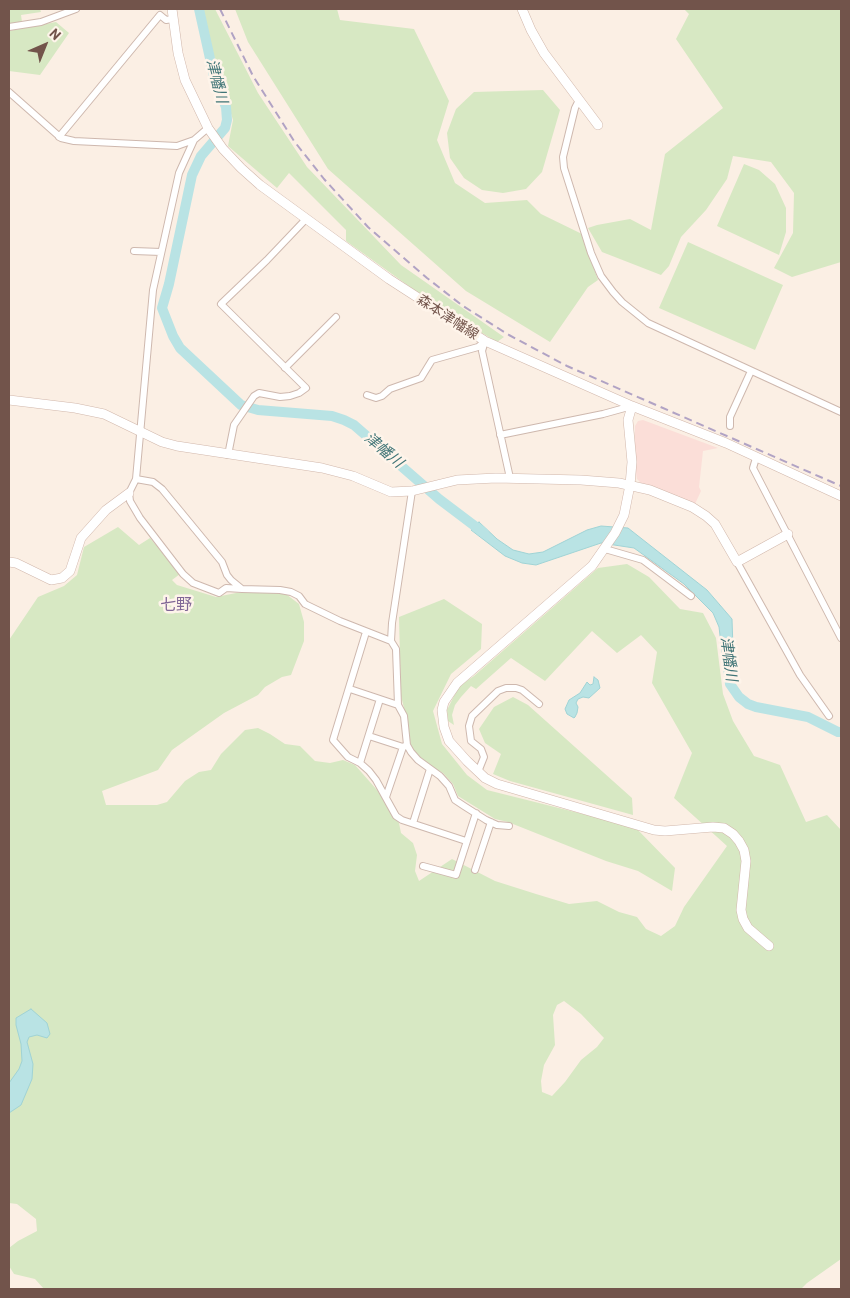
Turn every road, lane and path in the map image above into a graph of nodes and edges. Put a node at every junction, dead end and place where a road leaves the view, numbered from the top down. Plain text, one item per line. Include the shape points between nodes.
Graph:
1 (76, 9) edge
2 (172, 9) edge
3 (522, 9) edge
4 (68, 10) edge
5 (173, 19) junction
6 (9, 28) edge
7 (9, 92) edge
8 (578, 100) junction
9 (598, 125) dead end
10 (208, 128) junction
11 (60, 137) junction
12 (194, 140) junction
13 (306, 219) junction
14 (134, 251) dead end
15 (161, 252) junction
16 (336, 317) dead end
17 (485, 341) junction
18 (285, 368) junction
19 (751, 371) junction
20 (367, 395) dead end
21 (9, 400) edge
22 (632, 406) junction
23 (841, 412) edge
24 (730, 426) dead end
25 (140, 431) junction
26 (500, 435) junction
27 (228, 455) junction
28 (756, 458) junction
29 (510, 478) junction
30 (136, 479) junction
31 (630, 485) junction
32 (412, 491) junction
33 (129, 493) junction
34 (841, 496) edge
35 (788, 534) junction
36 (604, 549) junction
37 (9, 562) edge
38 (737, 562) junction
39 (242, 588) junction
40 (691, 596) dead end
41 (366, 632) junction
42 (841, 638) edge
43 (391, 641) junction
44 (350, 689) junction
45 (380, 699) junction
46 (539, 704) dead end
47 (398, 705) junction
48 (829, 716) dead end
49 (369, 736) junction
50 (405, 746) junction
51 (360, 763) junction
52 (430, 769) junction
53 (478, 772) junction
54 (386, 797) junction
55 (476, 814) junction
56 (491, 822) junction
57 (413, 823) junction
58 (509, 826) dead end
59 (466, 841) junction
60 (423, 866) dead end
61 (476, 870) dead end
62 (769, 946) dead end

1 - 4 street
2 - 5 street, 森本津幡線
3 - 8 street via 544,52
4 - 6 street via 41,22
5 - 10 street, 森本津幡線 via 185,80
5 - 11 street via 166,20 160,15
7 - 11 street
8 - 9 street
8 - 19 street via 563,157 564,168 601,276 622,302 648,323
10 - 12 street
10 - 13 street, 森本津幡線 via 241,168
11 - 12 street via 74,141 162,146 177,146
12 - 15 street via 179,173
13 - 17 street, 森本津幡線 via 389,279
13 - 18 street via 221,304
14 - 15 street
15 - 25 street via 152,299
16 - 18 street
17 - 20 street via 478,347 432,360 421,378 390,389 382,396
17 - 22 street, 森本津幡線
17 - 26 street via 482,351
18 - 27 street via 306,388 290,396 259,392 254,396 232,429
19 - 23 street
19 - 24 street via 730,417
21 - 25 street via 104,414
22 - 26 street
22 - 28 street, 森本津幡線
22 - 31 street via 628,420 632,462
25 - 27 street via 162,442
25 - 30 street
26 - 29 street
27 - 32 street via 322,468 353,476 391,492
28 - 34 street, 森本津幡線
28 - 35 street via 753,468
29 - 31 street
29 - 32 street via 457,480
30 - 33 street
30 - 39 street via 153,482 162,489 222,562 231,580
31 - 36 street via 624,515
31 - 38 street via 692,507 706,516
32 - 43 street
33 - 37 street via 106,510 81,538 70,571 62,578 51,580
33 - 39 street via 140,518 193,583 219,593 226,588
35 - 38 street
35 - 42 street
36 - 40 street via 643,560
36 - 53 street via 592,566 457,683 444,702 444,727 449,742
38 - 48 street via 800,675
39 - 41 street via 291,592 305,604
41 - 43 street
41 - 44 street
43 - 47 street via 396,649
44 - 45 street
44 - 51 street via 333,740 348,757
45 - 47 street
45 - 49 street
46 - 53 street via 522,690 506,688 498,691 472,716 468,726 471,741 484,758
47 - 50 street via 404,716
49 - 50 street
49 - 51 street
50 - 52 street
50 - 54 street
51 - 54 street
52 - 55 street via 445,781 455,800
52 - 57 street
53 - 62 street via 497,784 641,827 665,831 724,828 740,841 744,850 743,919 748,928
54 - 57 street via 396,816
55 - 56 street
55 - 59 street
56 - 58 street
56 - 61 street
57 - 59 street
59 - 60 street via 456,876

